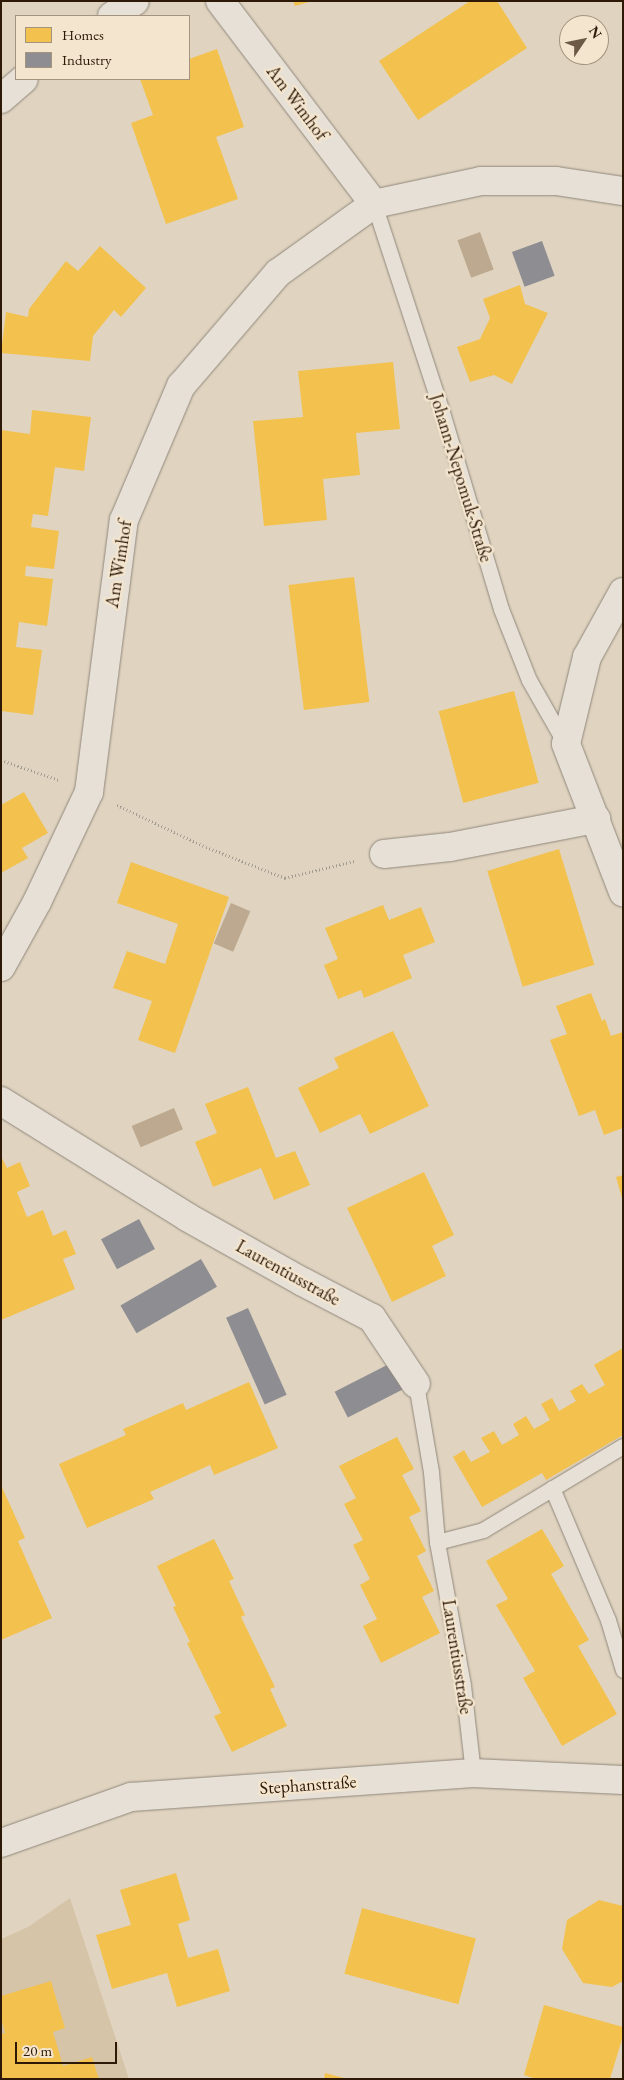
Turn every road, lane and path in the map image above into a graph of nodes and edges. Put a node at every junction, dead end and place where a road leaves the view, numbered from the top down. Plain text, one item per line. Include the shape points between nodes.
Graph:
1 (135, 1) edge
2 (220, 1) edge
3 (114, 15) edge
4 (23, 80) edge
5 (1, 99) edge
6 (623, 191) edge
7 (374, 204) junction
8 (623, 592) edge
9 (566, 744) junction
10 (1, 760) edge
11 (90, 792) junction
12 (596, 819) junction
13 (384, 854) joint
14 (623, 892) edge
15 (1, 967) edge
16 (1, 1101) edge
17 (416, 1384) joint
18 (623, 1446) edge
19 (552, 1488) junction
20 (437, 1542) junction
21 (623, 1670) edge
22 (473, 1773) junction
23 (623, 1780) edge
24 (1, 1843) edge

1 - 3 street
2 - 7 street, Am Wimhof
4 - 5 street
6 - 7 street, Am Wimhof via 556,181 481,181
7 - 9 lane, Johann-Nepomuk-Straße via 501,608 529,680
7 - 11 street, Am Wimhof via 278,273 181,386 124,520
8 - 9 street via 587,658
9 - 12 street, Johann-Nepomuk-Straße
10 - 11 path
11 - 13 path via 206,847 285,878
11 - 15 street, Am Wimhof via 37,902
12 - 13 street via 450,847
12 - 14 street, Johann-Nepomuk-Straße
16 - 17 street, Laurentiusstraße via 188,1217 372,1318
17 - 20 lane, Laurentiusstraße via 431,1472
18 - 19 lane
19 - 20 lane via 483,1530
19 - 21 lane via 608,1620
20 - 22 lane, Laurentiusstraße via 463,1685
22 - 23 street, Stephanstraße
22 - 24 street, Stephanstraße via 130,1797

